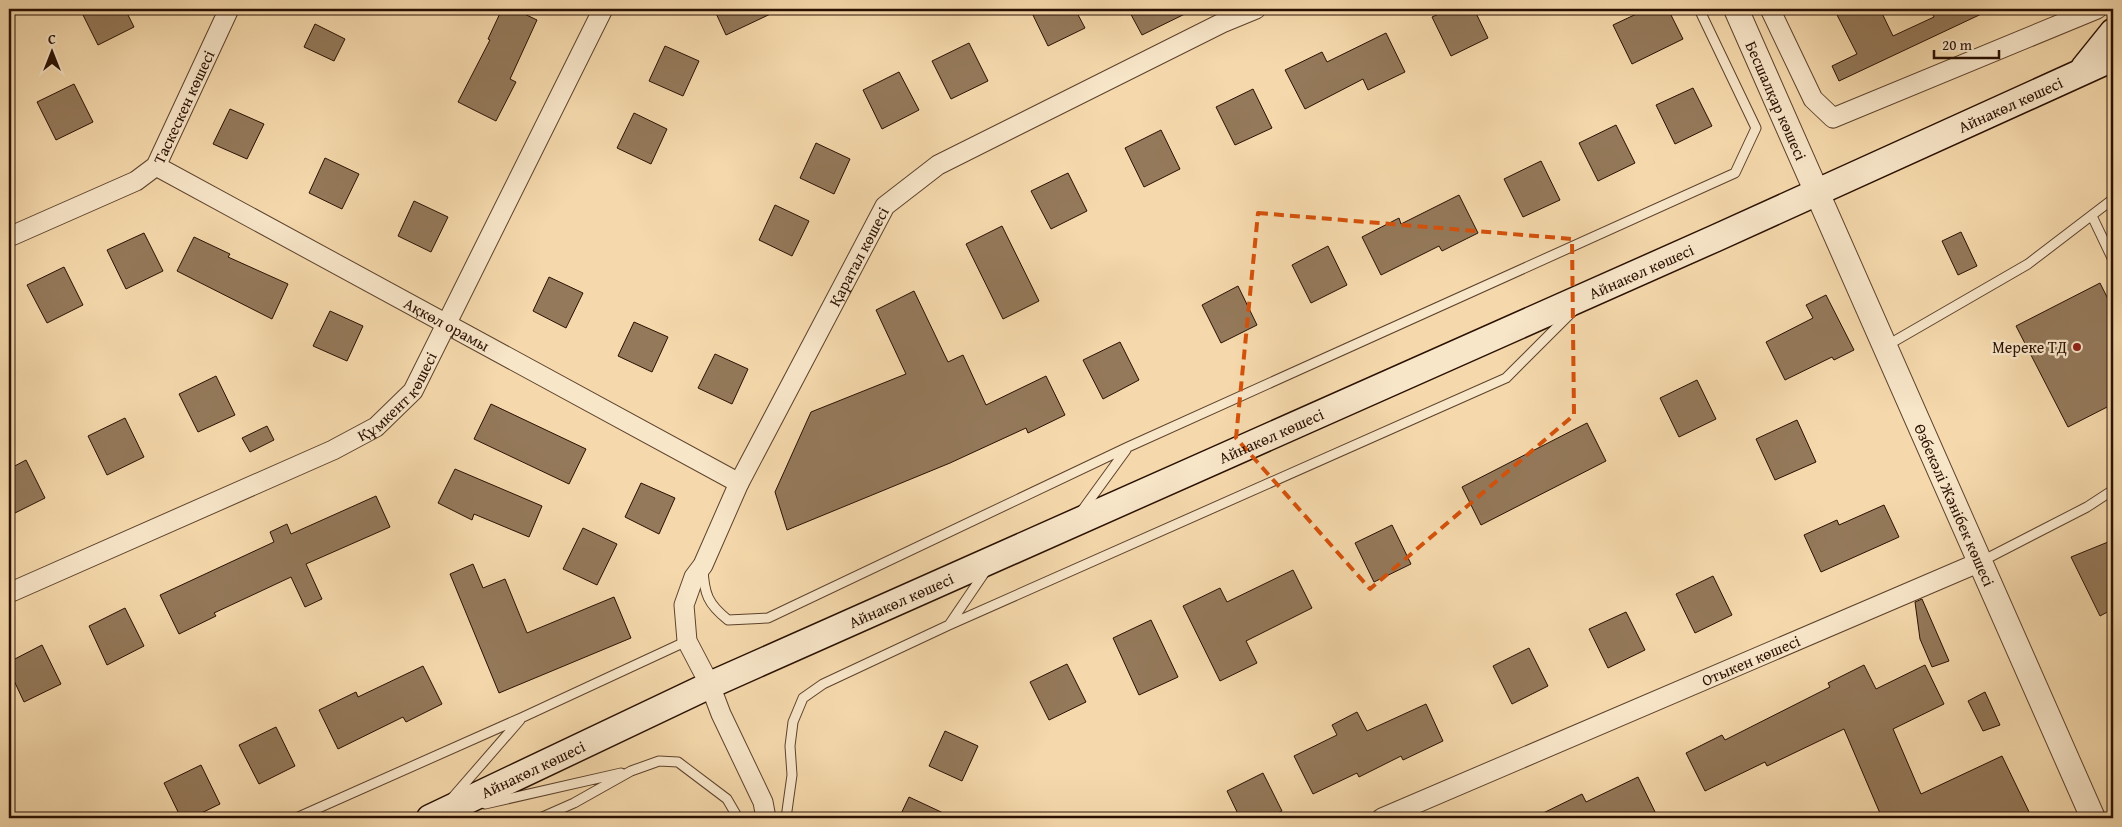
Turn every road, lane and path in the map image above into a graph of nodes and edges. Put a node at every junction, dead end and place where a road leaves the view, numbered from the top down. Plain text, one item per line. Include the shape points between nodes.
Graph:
1 (229, 9) edge
2 (603, 9) edge
3 (1256, 9) edge
4 (1699, 9) edge
5 (1736, 9) edge
6 (1770, 9) edge
7 (2097, 9) edge
8 (2113, 32) edge
9 (2113, 58) edge
10 (2080, 73) junction
11 (156, 166) junction
12 (1816, 192) junction
13 (2113, 200) edge
14 (2092, 216) junction
15 (9, 237) edge
16 (2113, 260) edge
17 (1592, 292) junction
18 (448, 323) junction
19 (1884, 347) junction
20 (1128, 447) junction
21 (739, 483) junction
22 (2113, 490) edge
23 (1071, 525) junction
24 (993, 560) junction
25 (1980, 562) junction
26 (703, 565) junction
27 (9, 594) edge
28 (949, 625) junction
29 (687, 641) junction
30 (710, 685) junction
31 (521, 718) junction
32 (631, 771) junction
33 (435, 816) edge
34 (296, 818) edge
35 (540, 818) edge
36 (738, 818) edge
37 (766, 818) edge
38 (786, 818) edge
39 (1382, 818) edge
40 (2093, 818) edge

1 - 11 street, Таскескен көшесі
2 - 18 street, Құмкент көшесі
3 - 21 street, Қаратал көшесі via 1222,22 938,165 885,206
4 - 20 lane via 1756,128 1735,173
5 - 12 street, Бесшалқар көшесі
6 - 7 street via 1813,99 1833,118
8 - 10 main road
9 - 10 main road, Айнакөл көшесі
10 - 12 main road, Айнакөл көшесі
11 - 15 street, Таскескен көшесі via 136,181
11 - 18 street, Ақкөл орамы
12 - 17 main road, Айнакөл көшесі
12 - 19 street, Өзбекәлі Жәнібек көшесі
13 - 14 lane
14 - 16 lane
14 - 19 lane via 2028,264
17 - 23 main road, Айнакөл көшесі
17 - 28 lane via 1506,378
18 - 21 street, Ақкөл орамы
18 - 27 street, Құмкент көшесі via 413,391 376,427 333,450
19 - 25 street, Өзбекәлі Жәнібек көшесі
20 - 23 lane
20 - 26 lane via 768,618 728,620 713,608 704,589
21 - 26 street, Қаратал көшесі
22 - 25 lane, Отыкен көшесі
23 - 24 main road, Айнакөл көшесі
24 - 28 lane
24 - 30 main road, Айнакөл көшесі
25 - 39 street, Отыкен көшесі
25 - 40 street, Өзбекәлі Жәнібек көшесі
26 - 29 street, Қаратал көшесі via 694,577 684,605
28 - 38 lane via 822,684 803,698 793,722 790,746 792,775
29 - 30 street, Қаратал көшесі
29 - 31 lane
30 - 33 main road, Айнакөл көшесі
30 - 37 street, Қаратал көшесі via 720,714 763,802
31 - 33 lane
31 - 34 lane
32 - 33 lane
32 - 35 lane
32 - 36 lane via 659,760 678,762 727,799

